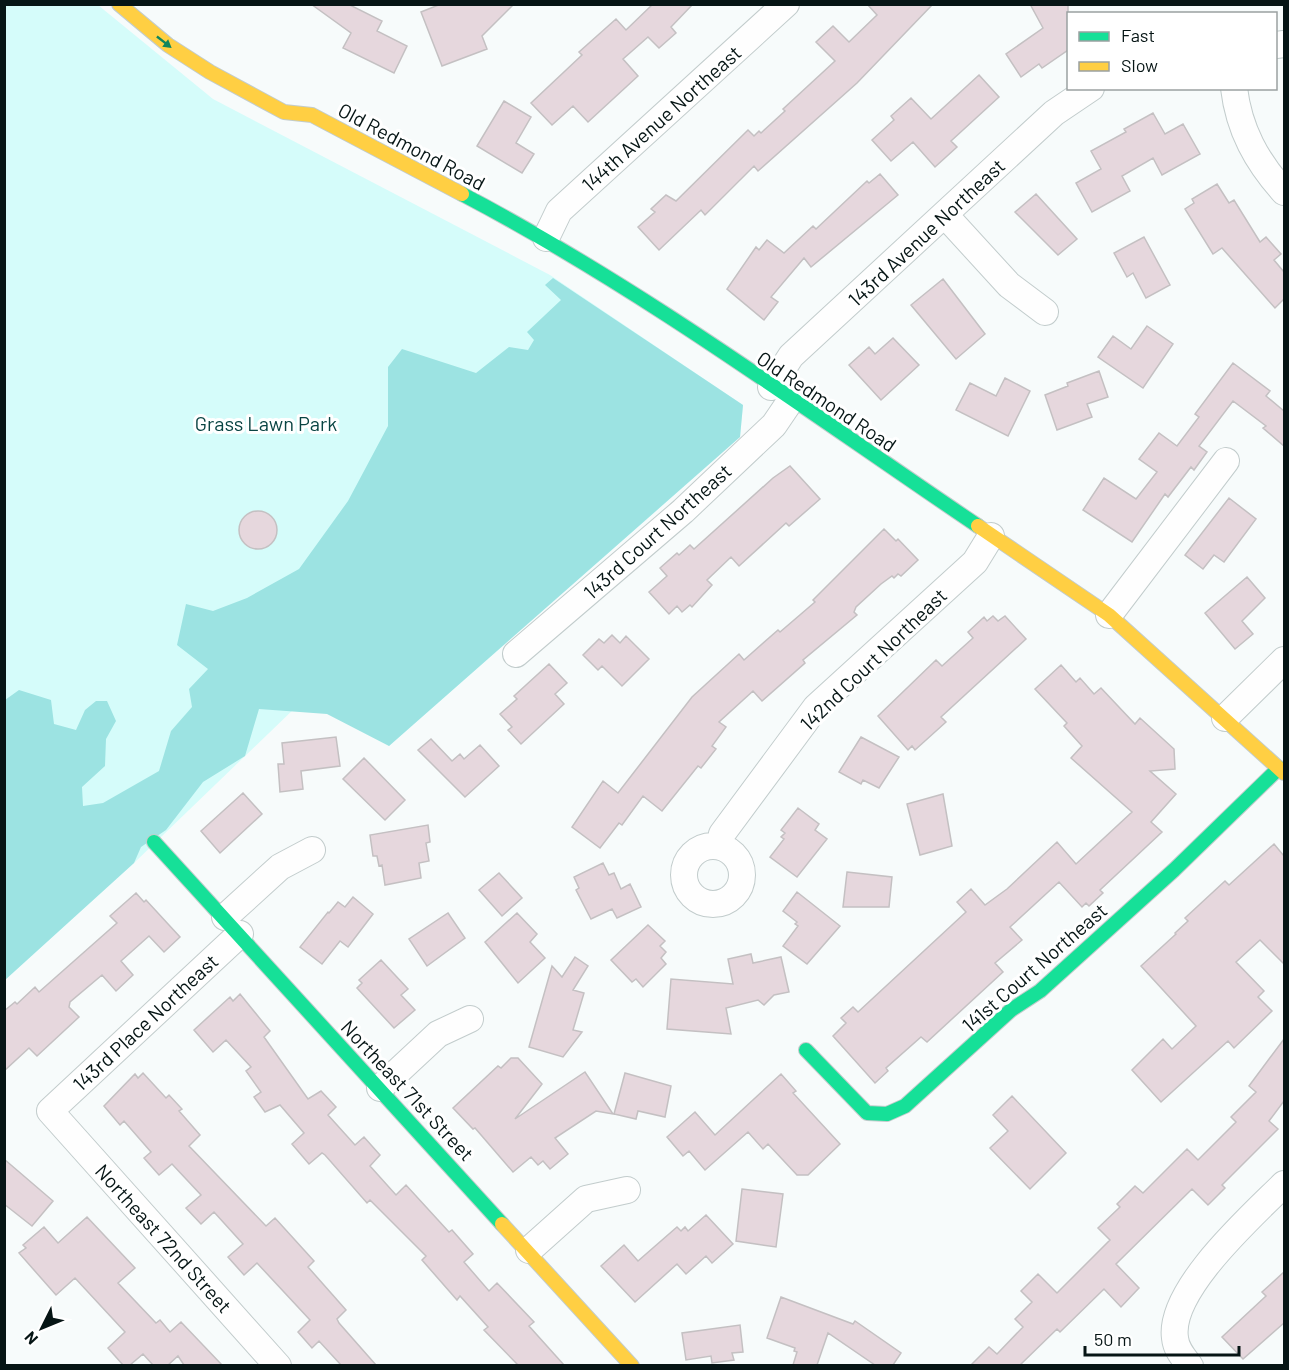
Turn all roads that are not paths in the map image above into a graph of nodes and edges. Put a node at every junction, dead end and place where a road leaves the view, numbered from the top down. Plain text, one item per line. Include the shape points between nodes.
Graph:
1 (119, 4) edge
2 (786, 4) edge
3 (1088, 90) edge
4 (1234, 90) edge
5 (302, 101) dead end
6 (312, 115) junction
7 (1284, 192) edge
8 (945, 215) junction
9 (546, 238) junction
10 (1046, 312) dead end
11 (781, 393) junction
12 (1226, 462) dead end
13 (991, 536) junction
14 (1109, 615) junction
15 (516, 654) dead end
16 (1284, 660) edge
17 (1225, 718) junction
18 (1282, 771) edge
19 (154, 842) dead end
20 (719, 846) dead end
21 (312, 850) dead end
22 (233, 926) junction
23 (470, 1019) dead end
24 (806, 1050) dead end
25 (380, 1088) junction
26 (50, 1111) joint
27 (1284, 1184) edge
28 (627, 1190) dead end
29 (529, 1250) junction
30 (278, 1365) edge
31 (632, 1365) edge
32 (1190, 1365) edge

1 -> 6 main road, Old Redmond Road via 168,45 210,72 284,112
2 - 9 street, 144th Avenue Northeast via 559,211
3 - 8 street, 143rd Avenue Northeast via 1054,113
4 - 7 street via 1244,133 1256,158
5 - 6 main road, Old Redmond Road
6 - 9 main road, Old Redmond Road
8 - 10 street via 1009,285
8 - 11 street, 143rd Avenue Northeast via 791,356
9 - 11 main road, Old Redmond Road
11 - 13 main road, Old Redmond Road
11 - 15 street, 143rd Court Northeast via 774,425 683,511
12 - 14 street
13 - 14 main road, Old Redmond Road
13 - 20 street, 142nd Court Northeast via 975,562 816,707 722,834
14 - 17 main road, Old Redmond Road
16 - 17 street
17 - 18 main road, Old Redmond Road
18 - 24 main road, 141st Court Northeast via 1040,991 1011,1010 905,1106 887,1114 867,1113
19 - 22 main road, Northeast 71st Street
21 - 22 street via 280,867
22 - 25 main road, Northeast 71st Street
22 - 26 street, 143rd Place Northeast
23 - 25 street via 438,1034
25 - 29 main road, Northeast 71st Street
26 - 30 street, Northeast 72nd Street
27 - 32 street via 1224,1244 1191,1286 1174,1336 1181,1355
28 - 29 street via 586,1199
29 - 31 main road, Northeast 71st Street

